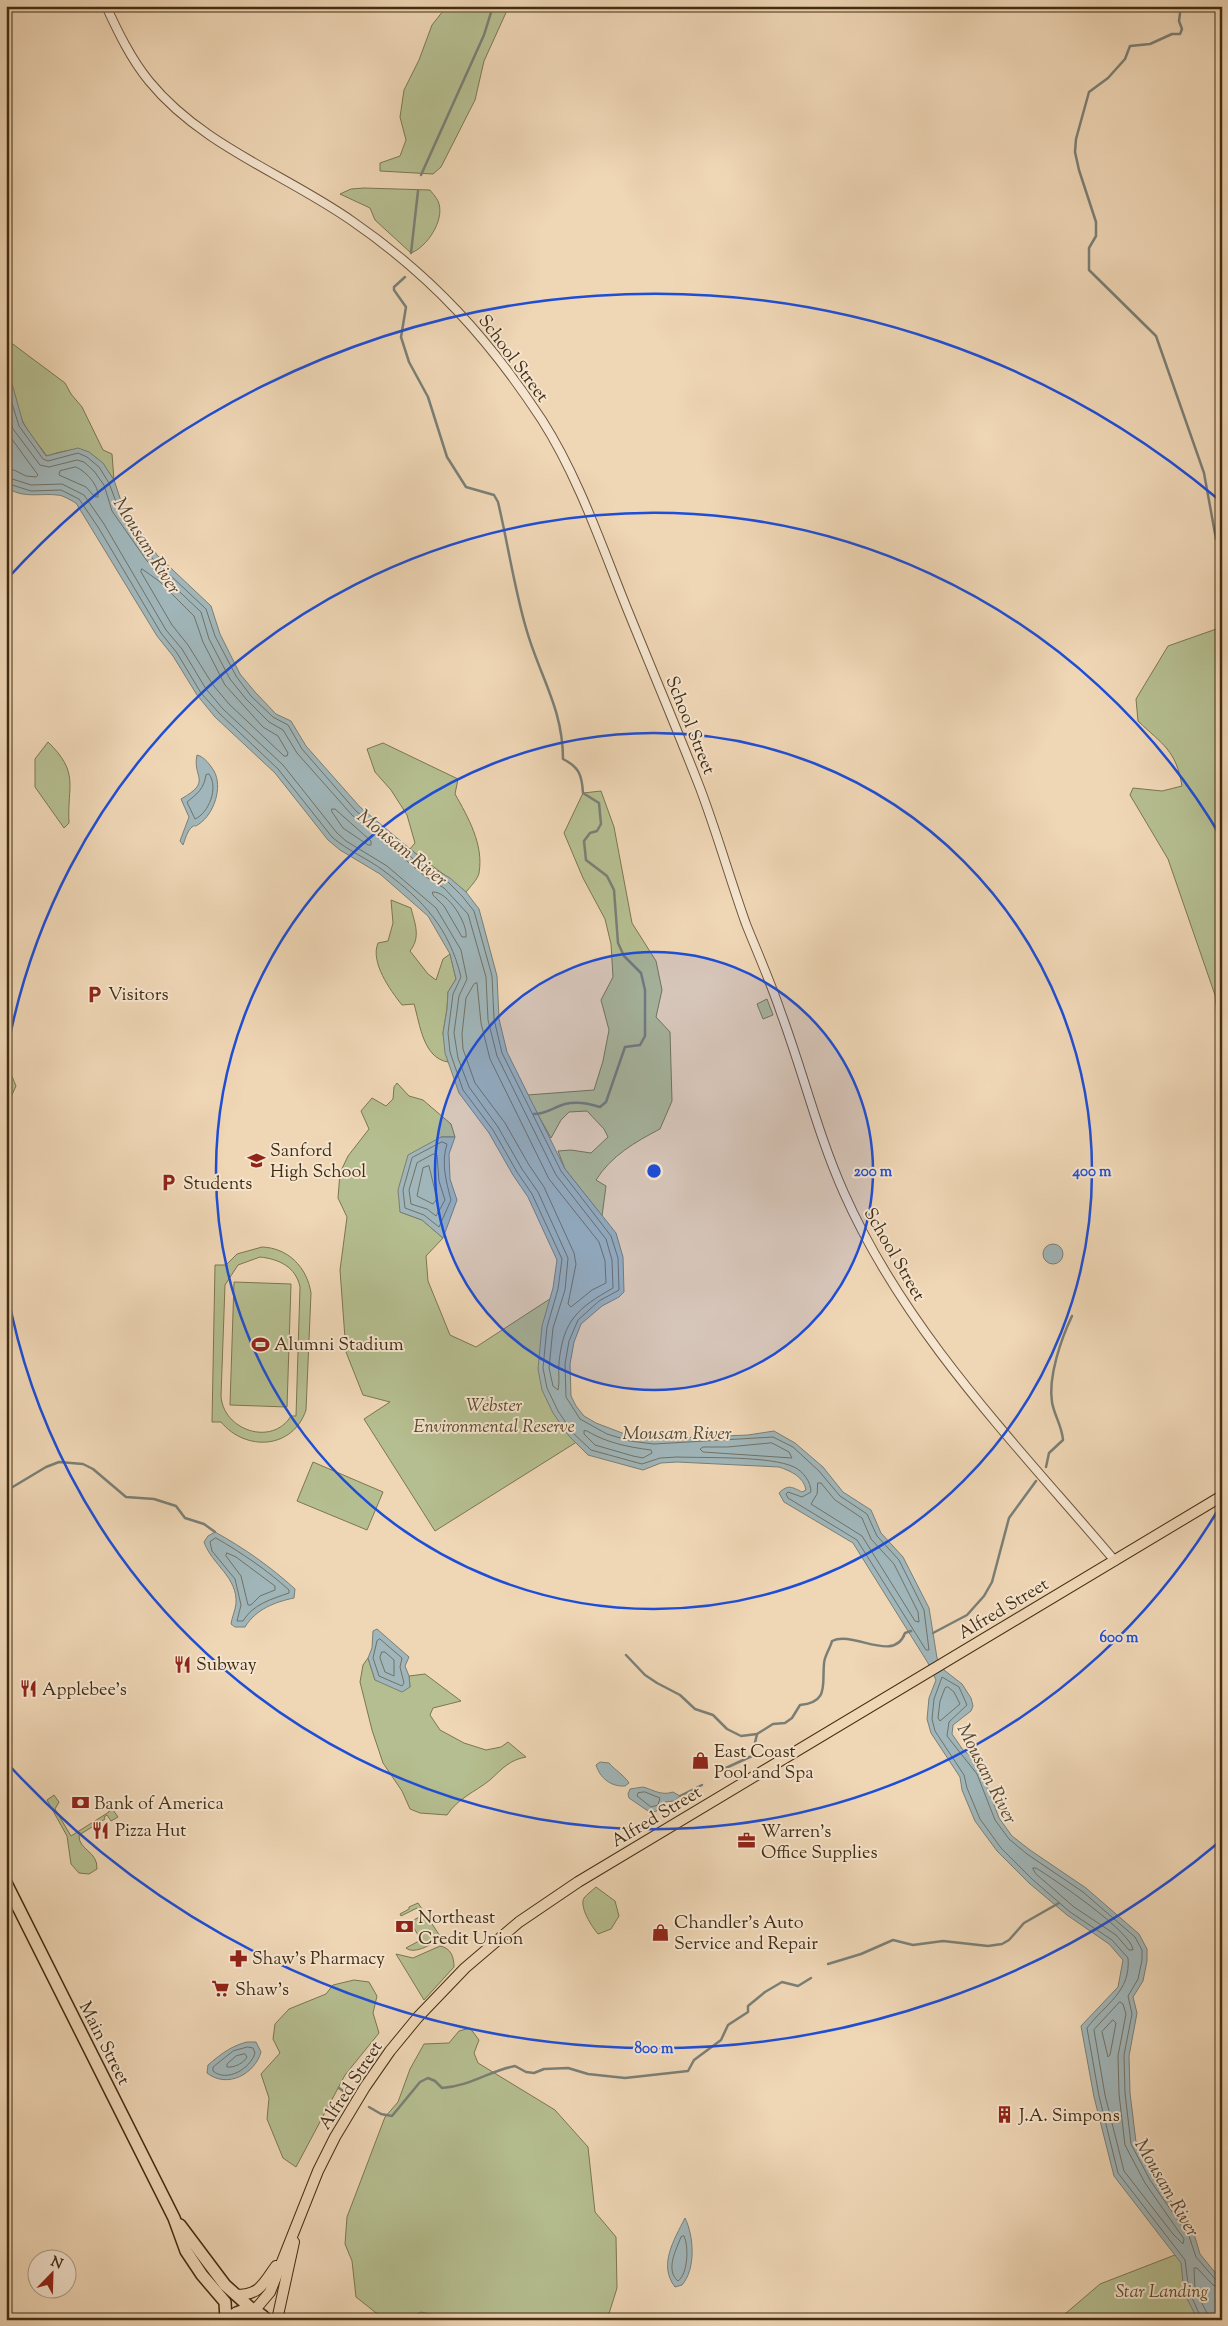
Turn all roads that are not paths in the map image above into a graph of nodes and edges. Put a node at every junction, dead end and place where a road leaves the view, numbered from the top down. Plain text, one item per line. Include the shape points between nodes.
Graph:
1 (106, 6) edge
2 (1222, 1496) edge
3 (1115, 1561) junction
4 (6, 1883) edge
5 (174, 2218) junction
6 (296, 2232) junction
7 (284, 2254) junction
8 (236, 2295) junction
9 (254, 2311) junction
10 (227, 2320) edge
11 (267, 2320) edge
12 (278, 2320) edge

1 - 3 street, School Street via 135,61 165,99 232,149 351,220 417,271 491,347 544,424 578,491 700,788 740,907 794,1048 825,1147 845,1195 878,1257 954,1372
2 - 3 main road, Alfred Street
3 - 6 main road, Alfred Street via 578,1882 519,1922 465,1968 418,2017 365,2087 318,2171
4 - 5 highway, Main Street
5 - 8 highway, Main Street via 206,2263
5 - 10 highway, Main Street via 186,2251 225,2302
6 - 7 main road, Alfred Street
6 - 12 main road, Alfred Street
7 - 8 main road via 256,2292
7 - 9 main road, Alfred Street via 270,2292
8 - 9 highway, Main Street
9 - 10 highway via 240,2311
9 - 11 highway, Main Street

